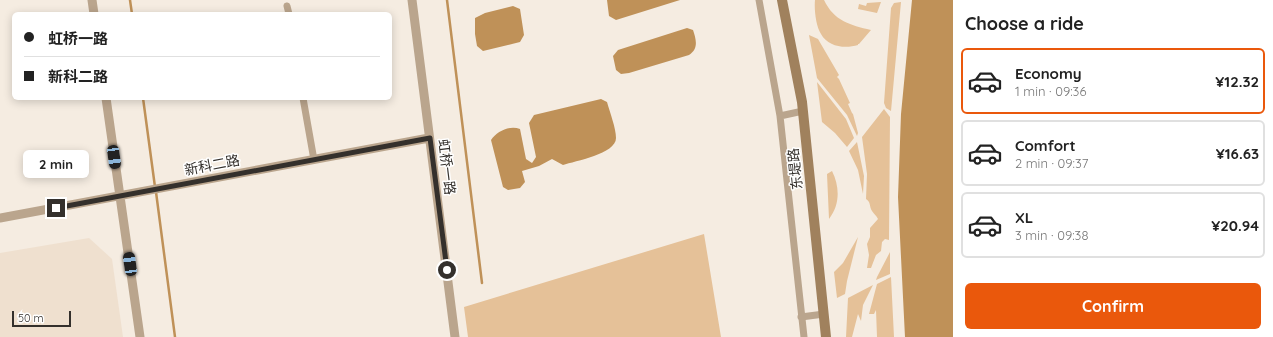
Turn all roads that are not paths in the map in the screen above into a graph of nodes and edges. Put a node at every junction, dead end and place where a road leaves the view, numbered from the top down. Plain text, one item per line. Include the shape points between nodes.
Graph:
1 (92, 0) edge
2 (412, 0) edge
3 (759, 0) edge
4 (782, 0) edge
5 (287, 6) dead end
6 (94, 12) edge
7 (288, 12) edge
8 (106, 100) edge
9 (303, 100) edge
10 (803, 111) junction
11 (780, 116) junction
12 (430, 138) junction
13 (314, 160) junction
14 (120, 196) junction
15 (0, 218) edge
16 (824, 314) junction
17 (801, 317) junction
18 (140, 337) edge
19 (455, 337) edge
20 (804, 337) edge
21 (826, 337) edge

1 - 6 street
2 - 12 street, 虹桥一路
3 - 11 street
4 - 10 main road, 东堤路
5 - 7 street
8 - 14 street
9 - 13 street
10 - 11 street
10 - 16 main road, 东堤路
11 - 17 street
12 - 13 street, 新科二路
12 - 19 street, 虹桥一路
13 - 14 street, 新科二路
14 - 15 street, 新科二路
14 - 18 street
16 - 17 street
16 - 21 main road, 东堤路
17 - 20 street

